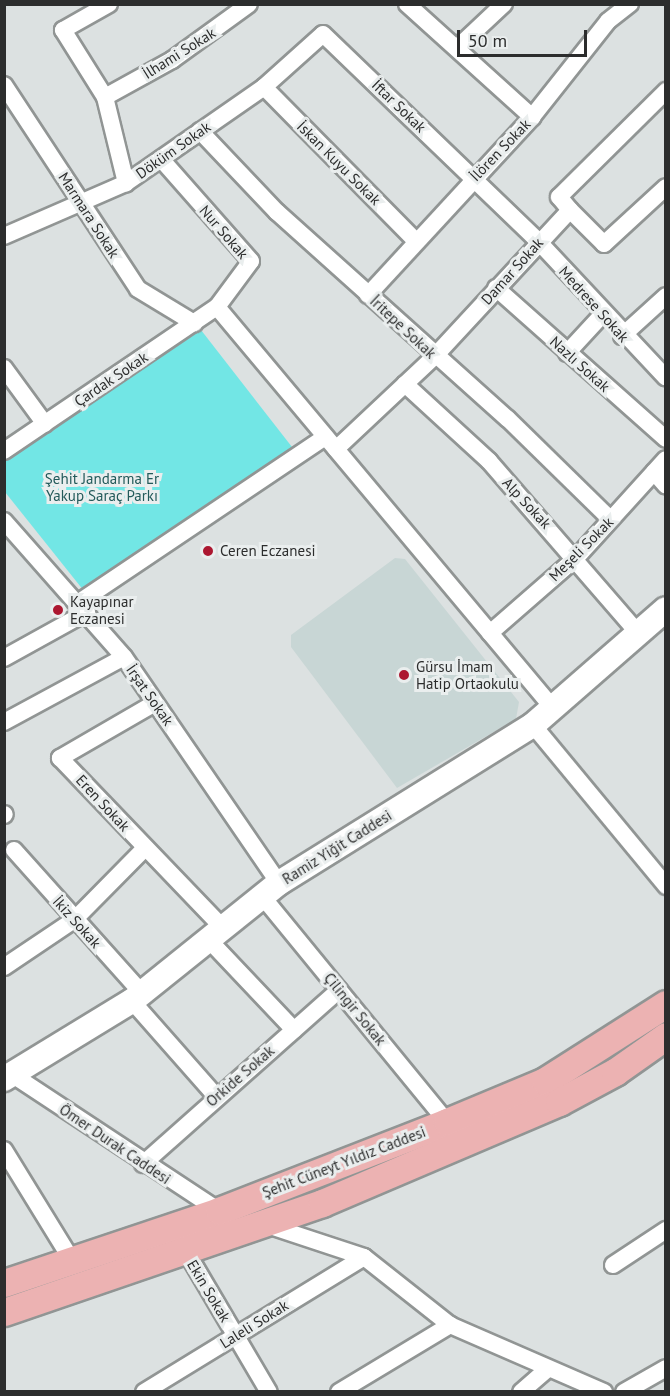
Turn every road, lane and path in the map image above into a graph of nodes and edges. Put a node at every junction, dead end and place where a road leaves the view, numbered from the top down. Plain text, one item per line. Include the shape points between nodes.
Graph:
1 (109, 4) edge
2 (249, 4) edge
3 (407, 4) edge
4 (504, 4) edge
5 (630, 4) edge
6 (323, 34) joint
7 (458, 47) junction
8 (4, 85) edge
9 (264, 87) junction
10 (666, 91) edge
11 (105, 97) junction
12 (532, 117) junction
13 (200, 131) junction
14 (161, 159) junction
15 (474, 177) junction
16 (126, 183) junction
17 (666, 187) edge
18 (80, 205) junction
19 (570, 210) junction
20 (4, 236) edge
21 (416, 240) junction
22 (538, 241) junction
23 (496, 288) junction
24 (368, 295) junction
25 (666, 296) edge
26 (217, 308) junction
27 (603, 314) junction
28 (194, 323) junction
29 (622, 336) junction
30 (567, 353) junction
31 (434, 357) junction
32 (4, 368) edge
33 (666, 378) edge
34 (405, 384) junction
35 (45, 424) junction
36 (666, 439) edge
37 (330, 443) junction
38 (4, 451) edge
39 (666, 459) edge
40 (654, 472) junction
41 (666, 486) edge
42 (610, 519) junction
43 (4, 521) edge
44 (11, 546) edge
45 (577, 557) junction
46 (83, 608) junction
47 (666, 609) edge
48 (490, 633) junction
49 (638, 633) junction
50 (124, 657) junction
51 (4, 658) edge
52 (155, 703) junction
53 (552, 707) junction
54 (4, 722) edge
55 (533, 725) junction
56 (145, 848) junction
57 (14, 850) dead end
58 (666, 886) edge
59 (270, 889) junction
60 (74, 920) junction
61 (215, 933) junction
62 (4, 967) edge
63 (339, 990) junction
64 (137, 997) junction
65 (666, 1004) edge
66 (294, 1030) junction
67 (666, 1036) edge
68 (9, 1077) edge
69 (216, 1095) junction
70 (447, 1122) junction
71 (4, 1150) edge
72 (143, 1164) junction
73 (219, 1210) junction
74 (264, 1224) junction
75 (666, 1230) edge
76 (187, 1253) junction
77 (364, 1257) junction
78 (71, 1259) junction
79 (613, 1265) dead end
80 (4, 1282) edge
81 (4, 1312) edge
82 (450, 1325) junction
83 (236, 1336) junction
84 (666, 1368) edge
85 (546, 1370) junction
86 (144, 1392) edge
87 (269, 1392) edge
88 (339, 1392) edge
89 (521, 1392) edge
90 (604, 1392) edge
91 (624, 1392) edge

1 - 11 street via 63,30
2 - 11 street, İlhami Sokak via 172,60
3 - 7 street
4 - 7 street
5 - 12 street, İlören Sokak via 608,21
6 - 9 street, Döküm Sokak
6 - 15 street, İftar Sokak
7 - 12 street
8 - 18 street, Marmara Sokak
9 - 13 street, Döküm Sokak
9 - 21 street, İskan Kuyu Sokak
10 - 19 street via 559,197
11 - 16 street
12 - 15 street, İlören Sokak
13 - 14 street, Döküm Sokak
13 - 24 street, İritepe Sokak via 277,212
14 - 16 street, Döküm Sokak
14 - 26 street, Nur Sokak via 251,261
15 - 21 street, İlören Sokak
15 - 22 street, Medrese Sokak
16 - 18 street, Döküm Sokak
17 - 19 street via 604,244
18 - 20 street, Döküm Sokak
18 - 28 street, Marmara Sokak via 138,289
19 - 22 street, Damar Sokak
21 - 24 street, İlören Sokak
22 - 23 street, Damar Sokak
22 - 27 street, Medrese Sokak
23 - 30 street, Nazlı Sokak
23 - 31 street, Damar Sokak
24 - 31 street, İritepe Sokak
25 - 29 street
26 - 28 street, Çardak Sokak
26 - 37 street
27 - 29 street, Medrese Sokak
27 - 30 street
28 - 35 street, Çardak Sokak
29 - 33 street, Medrese Sokak
30 - 36 street, Nazlı Sokak
31 - 34 street, Damar Sokak
31 - 42 street, İritepe Sokak via 508,418
32 - 35 street
34 - 37 street, Damar Sokak
34 - 45 street, Alp Sokak via 489,461
35 - 38 street, Çardak Sokak
37 - 46 street, Damar Sokak
37 - 48 street
39 - 40 street, Meşeli Sokak
40 - 41 street
40 - 42 street, Meşeli Sokak
42 - 45 street, Meşeli Sokak
43 - 44 street, İrşat Sokak
44 - 46 street, İrşat Sokak
45 - 48 street, Meşeli Sokak
45 - 49 street, Alp Sokak
46 - 50 street, İrşat Sokak
46 - 51 street, Damar Sokak
47 - 49 main road, Ramiz Yiğit Caddesi
48 - 53 street
49 - 53 main road, Ramiz Yiğit Caddesi
50 - 52 street, İrşat Sokak
50 - 54 street
52 - 56 street, Eren Sokak via 60,758
52 - 59 street, İrşat Sokak
53 - 55 main road, Ramiz Yiğit Caddesi
55 - 58 street
55 - 59 main road, Ramiz Yiğit Caddesi
56 - 60 street
56 - 61 street, Eren Sokak
57 - 60 street, İkiz Sokak
59 - 61 main road, Ramiz Yiğit Caddesi
59 - 63 street, Çilingir Sokak
60 - 62 street
60 - 64 street, İkiz Sokak
61 - 64 main road, Ramiz Yiğit Caddesi
61 - 66 street, Eren Sokak
63 - 66 street, Orkide Sokak
63 - 70 street, Çilingir Sokak
64 - 68 main road, Ramiz Yiğit Caddesi
64 - 69 street, İkiz Sokak
65 - 70 main road, Şehit Cüneyt Yıldız Caddesi via 545,1081
66 - 69 street, Orkide Sokak
67 - 74 main road via 615,1072 559,1102
68 - 72 street, Ömer Durak Caddesi
69 - 72 street, Orkide Sokak
70 - 73 main road, Şehit Cüneyt Yıldız Caddesi
71 - 78 street
72 - 73 street, Ömer Durak Caddesi
73 - 78 main road, Şehit Cüneyt Yıldız Caddesi
74 - 76 main road
74 - 77 street
75 - 79 street
76 - 81 main road
76 - 83 street, Ekin Sokak
77 - 82 street
77 - 83 street, Laleli Sokak
78 - 80 main road, Şehit Cüneyt Yıldız Caddesi
82 - 85 street
82 - 88 street
83 - 86 street, Laleli Sokak
83 - 87 street, Ekin Sokak
84 - 91 street
85 - 89 street
85 - 90 street

